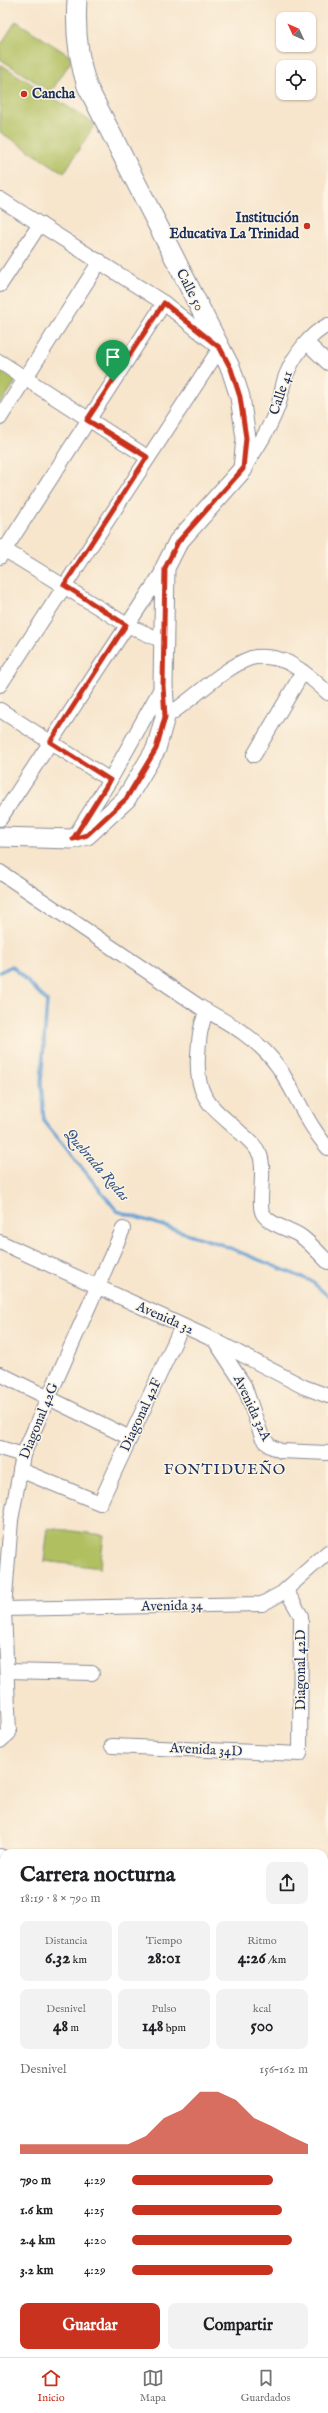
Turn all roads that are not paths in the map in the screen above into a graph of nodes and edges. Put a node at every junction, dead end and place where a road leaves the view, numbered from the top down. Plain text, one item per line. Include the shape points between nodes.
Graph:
1 (77, 0) edge
2 (0, 199) edge
3 (40, 224) junction
4 (100, 261) junction
5 (0, 285) edge
6 (164, 303) junction
7 (328, 325) edge
8 (307, 344) junction
9 (220, 348) junction
10 (0, 362) edge
11 (328, 363) edge
12 (26, 378) junction
13 (0, 418) edge
14 (87, 420) junction
15 (147, 457) junction
16 (243, 469) junction
17 (2, 551) edge
18 (165, 568) junction
19 (64, 585) junction
20 (126, 625) junction
21 (165, 642) junction
22 (303, 672) junction
23 (0, 685) edge
24 (163, 686) junction
25 (328, 693) edge
26 (0, 710) edge
27 (165, 717) junction
28 (50, 742) junction
29 (254, 755) dead end
30 (110, 780) junction
31 (0, 819) edge
32 (0, 836) edge
33 (73, 839) junction
34 (0, 872) edge
35 (207, 1011) junction
36 (328, 1148) edge
37 (123, 1229) dead end
38 (0, 1242) edge
39 (328, 1262) edge
40 (97, 1288) junction
41 (182, 1326) junction
42 (214, 1340) junction
43 (0, 1374) edge
44 (328, 1396) edge
45 (46, 1398) junction
46 (130, 1438) junction
47 (0, 1448) edge
48 (328, 1453) edge
49 (23, 1455) junction
50 (20, 1470) junction
51 (328, 1552) edge
52 (286, 1590) junction
53 (2, 1606) edge
54 (6, 1671) junction
55 (92, 1673) dead end
56 (3, 1736) edge
57 (112, 1746) dead end
58 (300, 1754) joint

1 - 9 main road, Calle 50 via 79,61 87,86
2 - 3 street
3 - 4 street
3 - 5 street
4 - 6 street
4 - 12 street
6 - 9 street
6 - 14 street
7 - 8 street, Calle 41 via 315,332
8 - 11 street
8 - 16 street, Calle 41 via 294,359 286,374 278,405 263,439
9 - 15 street
9 - 16 main road, Calle 50 via 240,397 246,438
10 - 12 street
12 - 13 street
12 - 14 street
14 - 15 street
14 - 17 street
15 - 19 street
16 - 18 main road via 178,542
17 - 19 street
18 - 20 street
18 - 21 main road
19 - 20 street
19 - 23 street
20 - 21 street
20 - 28 street
21 - 24 main road
22 - 25 street
22 - 27 street via 288,662 267,657 251,658 221,676 183,707
22 - 29 street
24 - 27 main road
24 - 30 street
26 - 28 street
27 - 33 main road via 156,749 126,799 87,835
28 - 30 street
28 - 31 street
30 - 33 street
32 - 33 main road
34 - 35 street
35 - 36 street via 252,1039 278,1067 315,1133
35 - 39 street via 200,1029 197,1064 198,1081 205,1099 255,1145 260,1155 264,1183 261,1208 264,1215 275,1224 303,1238
37 - 40 street, Diagonal 42G
38 - 40 street, Avenida 32
40 - 41 street, Avenida 32
40 - 45 street, Diagonal 42G
41 - 42 street, Avenida 32
41 - 46 street, Diagonal 42F
42 - 44 street, Avenida 32 via 268,1370
42 - 48 street, Avenida 32A via 244,1386 262,1436 270,1446 281,1452
43 - 45 street
45 - 46 street
45 - 49 street, Diagonal 42G
46 - 50 street, Diagonal 42F via 102,1501 98,1503
47 - 49 street
49 - 50 street, Diagonal 42G
50 - 53 street, Diagonal 42G via 11,1520
51 - 52 street, Avenida 34
52 - 53 street, Avenida 34 via 273,1600 262,1604
52 - 58 street, Diagonal 42D via 301,1616
53 - 54 street, Diagonal 42G
54 - 55 street
54 - 56 street, Diagonal 42G
57 - 58 street, Avenida 34D

